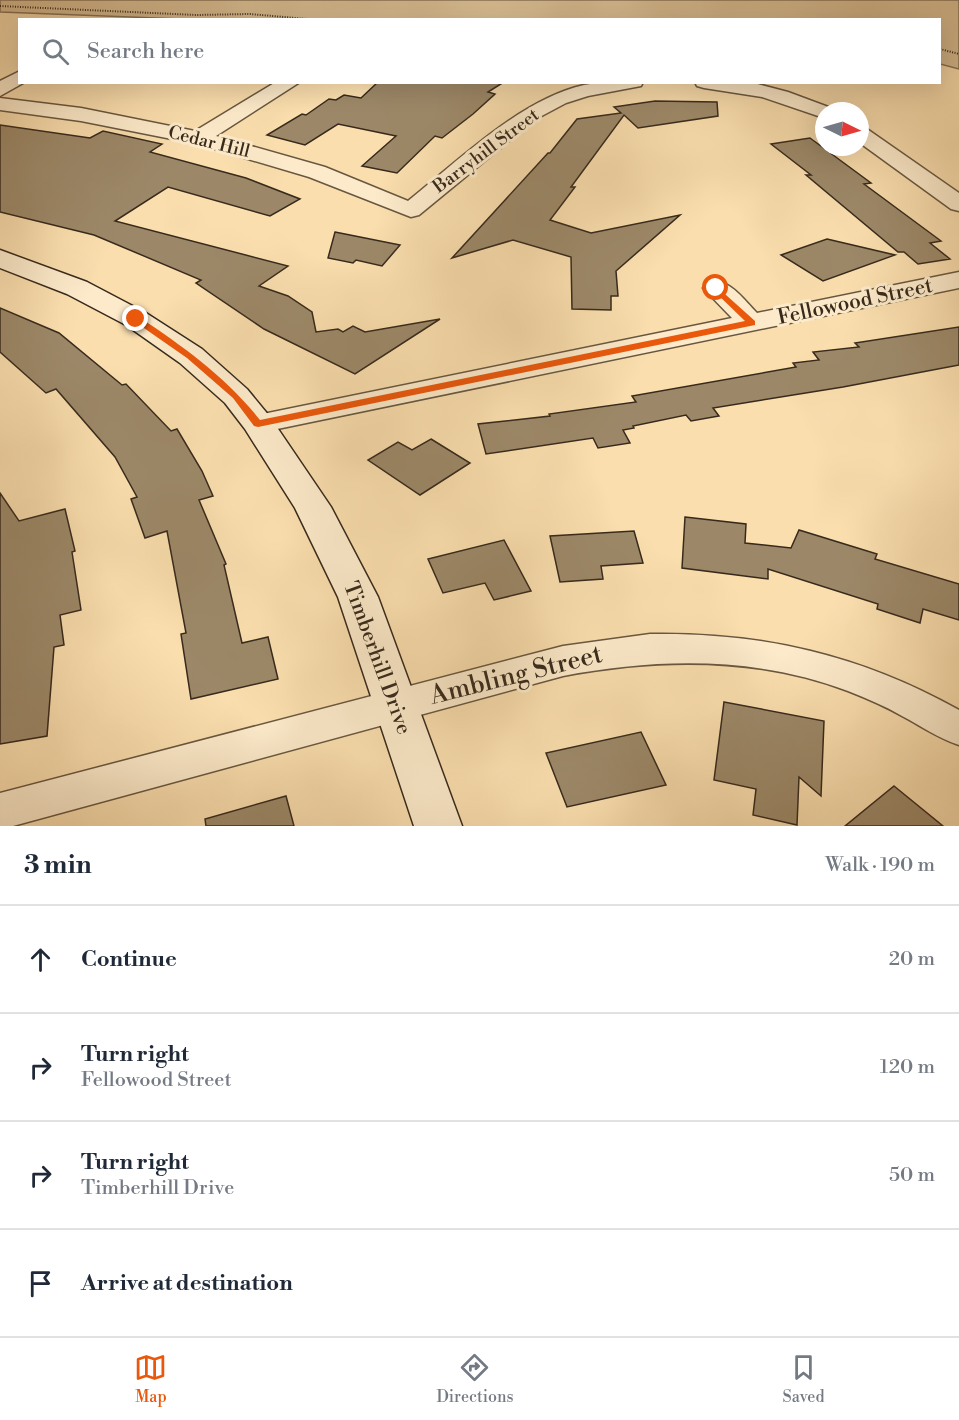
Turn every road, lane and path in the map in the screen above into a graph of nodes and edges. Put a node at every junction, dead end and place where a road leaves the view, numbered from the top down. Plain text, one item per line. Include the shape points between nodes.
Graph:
1 (0, 6) edge
2 (295, 18) edge
3 (941, 50) edge
4 (959, 54) edge
5 (18, 78) edge
6 (288, 84) edge
7 (623, 84) edge
8 (718, 84) edge
9 (0, 90) edge
10 (0, 104) edge
11 (815, 109) edge
12 (198, 138) junction
13 (869, 139) edge
14 (959, 204) edge
15 (411, 210) joint
16 (0, 258) edge
17 (959, 280) edge
18 (716, 288) dead end
19 (752, 323) junction
20 (258, 424) junction
21 (394, 705) junction
22 (959, 729) edge
23 (0, 812) edge
24 (438, 826) edge

1 - 2 path
3 - 4 path
5 - 9 street
6 - 12 street
7 - 15 street, Barryhill Street via 559,99 529,115
8 - 11 street via 778,95
10 - 12 street, Cedar Hill via 87,115
12 - 15 street, Cedar Hill via 320,173
13 - 14 street
16 - 20 street, Timberhill Drive via 77,288 136,319 191,356 236,396
17 - 19 street, Fellowood Street
18 - 19 street
19 - 20 street, Fellowood Street
20 - 21 street, Timberhill Drive via 313,507 358,597
21 - 22 street, Ambling Street via 599,653 635,648 711,647 826,669 903,698
21 - 23 street, Ambling Street
21 - 24 street, Timberhill Drive

